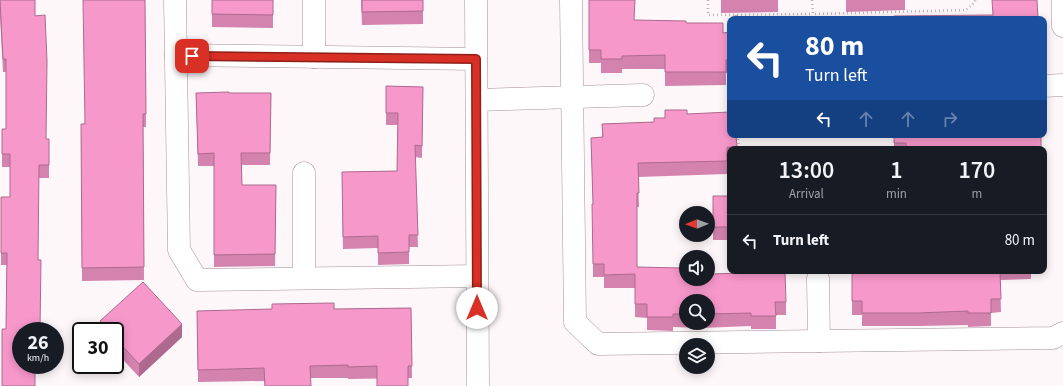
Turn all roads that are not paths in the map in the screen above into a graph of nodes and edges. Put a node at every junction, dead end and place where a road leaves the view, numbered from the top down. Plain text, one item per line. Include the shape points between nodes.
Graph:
1 (175, 0) edge
2 (314, 0) edge
3 (476, 0) edge
4 (571, 0) edge
5 (1063, 0) edge
6 (1063, 26) edge
7 (176, 56) junction
8 (314, 57) junction
9 (476, 59) junction
10 (1063, 85) edge
11 (1047, 86) edge
12 (643, 95) dead end
13 (572, 97) junction
14 (477, 100) junction
15 (304, 173) dead end
16 (477, 276) junction
17 (304, 278) junction
18 (818, 279) dead end
19 (1063, 333) edge
20 (819, 341) junction
21 (478, 386) edge

1 - 7 street
2 - 8 street
3 - 9 street
4 - 13 street
5 - 6 street
7 - 8 street
7 - 17 street via 179,250 197,280
8 - 9 street
9 - 14 street
10 - 11 street
12 - 13 street
13 - 14 street
13 - 20 street via 575,322 598,344
14 - 16 street
15 - 17 street
16 - 17 street
16 - 21 street
18 - 20 street
19 - 20 street via 1053,338

